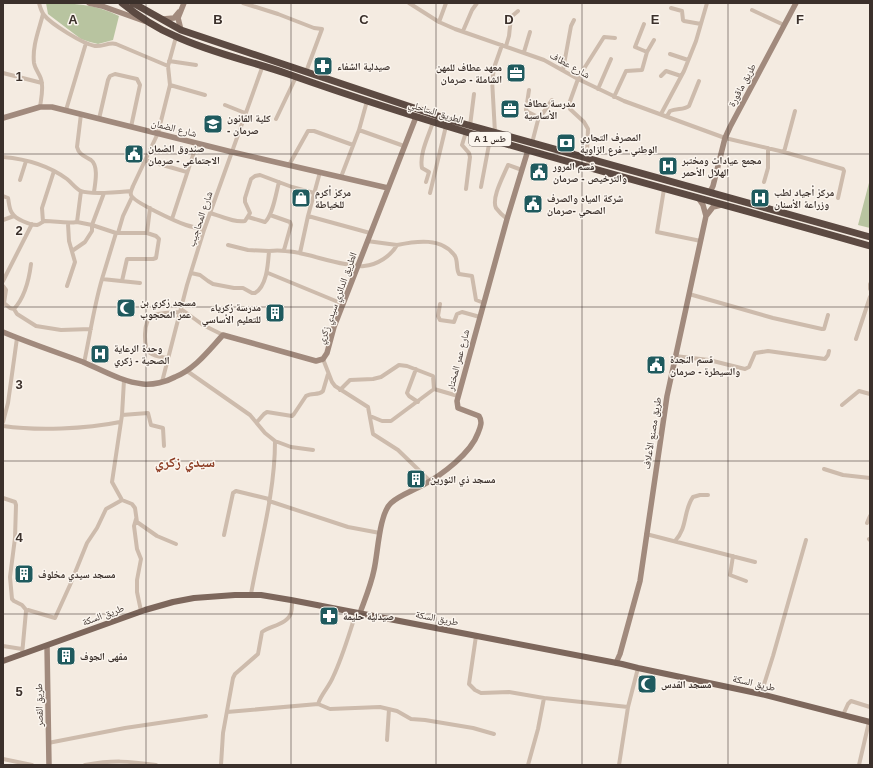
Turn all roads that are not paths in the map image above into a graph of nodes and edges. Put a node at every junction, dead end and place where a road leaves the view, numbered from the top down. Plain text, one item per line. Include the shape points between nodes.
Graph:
1 (39, 3) edge
2 (89, 3) edge
3 (122, 3) edge
4 (133, 3) edge
5 (184, 3) edge
6 (243, 3) edge
7 (409, 3) edge
8 (446, 3) edge
9 (477, 3) edge
10 (707, 3) edge
11 (796, 3) edge
12 (671, 8) dead end
13 (181, 10) junction
14 (752, 10) dead end
15 (518, 11) dead end
16 (43, 14) junction
17 (159, 19) junction
18 (574, 20) dead end
19 (439, 22) junction
20 (644, 24) dead end
21 (701, 24) junction
22 (154, 25) junction
23 (784, 25) junction
24 (181, 30) junction
25 (463, 31) junction
26 (530, 32) dead end
27 (176, 37) junction
28 (615, 38) dead end
29 (654, 40) dead end
30 (86, 43) junction
31 (504, 46) junction
32 (524, 52) junction
33 (647, 52) junction
34 (670, 54) dead end
35 (611, 59) dead end
36 (688, 60) junction
37 (168, 63) junction
38 (196, 65) dead end
39 (263, 65) junction
40 (563, 70) junction
41 (306, 72) junction
42 (3, 73) edge
43 (661, 76) dead end
44 (681, 76) junction
45 (296, 77) junction
46 (578, 79) junction
47 (699, 81) dead end
48 (42, 83) junction
49 (170, 86) junction
50 (337, 87) junction
51 (598, 89) junction
52 (529, 90) dead end
53 (205, 94) dead end
54 (474, 94) dead end
55 (614, 97) junction
56 (552, 100) dead end
57 (367, 101) junction
58 (225, 105) dead end
59 (40, 107) junction
60 (66, 110) junction
61 (795, 111) dead end
62 (245, 113) junction
63 (81, 114) junction
64 (660, 114) junction
65 (668, 116) junction
66 (416, 117) junction
67 (538, 117) junction
68 (3, 118) edge
69 (99, 118) junction
70 (276, 119) dead end
71 (433, 122) junction
72 (131, 126) junction
73 (446, 126) junction
74 (468, 129) junction
75 (359, 130) junction
76 (158, 133) junction
77 (495, 133) junction
78 (725, 138) junction
79 (490, 139) junction
80 (197, 142) junction
81 (354, 145) junction
82 (404, 146) junction
83 (530, 147) junction
84 (768, 148) junction
85 (232, 152) junction
86 (784, 152) junction
87 (3, 157) edge
88 (589, 159) junction
89 (145, 160) junction
90 (26, 161) junction
91 (289, 165) junction
92 (589, 168) junction
93 (522, 170) junction
94 (54, 171) junction
95 (187, 172) junction
96 (320, 172) junction
97 (341, 177) junction
98 (20, 180) dead end
99 (715, 180) junction
100 (279, 182) junction
101 (426, 182) dead end
102 (764, 182) dead end
103 (481, 187) dead end
104 (388, 188) junction
105 (466, 189) dead end
106 (664, 189) junction
107 (81, 191) junction
108 (131, 191) junction
109 (94, 192) junction
110 (104, 192) junction
111 (708, 192) junction
112 (430, 193) dead end
113 (314, 194) junction
114 (720, 195) junction
115 (3, 196) edge
116 (132, 197) junction
117 (838, 198) dead end
118 (699, 199) junction
119 (722, 205) junction
120 (150, 208) junction
121 (210, 213) junction
122 (270, 215) junction
123 (14, 216) junction
124 (308, 216) junction
125 (706, 216) junction
126 (248, 217) junction
127 (172, 219) junction
128 (507, 219) junction
129 (3, 220) edge
130 (42, 222) junction
131 (77, 222) junction
132 (32, 224) junction
133 (68, 224) junction
134 (92, 225) junction
135 (204, 230) junction
136 (117, 233) junction
137 (147, 233) junction
138 (370, 233) junction
139 (870, 237) edge
140 (701, 241) junction
141 (367, 242) junction
142 (228, 245) dead end
143 (397, 245) junction
144 (870, 246) edge
145 (284, 250) junction
146 (72, 251) junction
147 (269, 251) junction
148 (300, 253) junction
149 (31, 264) dead end
150 (358, 266) junction
151 (191, 273) junction
152 (268, 273) junction
153 (102, 279) junction
154 (3, 281) edge
155 (122, 281) junction
156 (140, 284) dead end
157 (870, 284) edge
158 (3, 286) edge
159 (67, 286) dead end
160 (870, 289) edge
161 (689, 294) junction
162 (870, 297) edge
163 (484, 303) junction
164 (343, 304) junction
165 (440, 304) dead end
166 (14, 309) junction
167 (180, 310) junction
168 (828, 315) dead end
169 (480, 317) junction
170 (91, 329) junction
171 (3, 332) edge
172 (223, 336) junction
173 (17, 338) junction
174 (856, 339) dead end
175 (828, 351) dead end
176 (676, 356) junction
177 (168, 358) junction
178 (323, 359) junction
179 (84, 362) junction
180 (416, 369) junction
181 (187, 371) junction
182 (328, 373) junction
183 (124, 380) junction
184 (162, 382) junction
185 (434, 389) junction
186 (340, 390) junction
187 (870, 394) edge
188 (458, 396) junction
189 (418, 402) junction
190 (842, 405) dead end
191 (122, 415) junction
192 (370, 416) junction
193 (3, 422) edge
194 (120, 422) junction
195 (256, 422) junction
196 (3, 426) edge
197 (275, 441) junction
198 (164, 446) dead end
199 (313, 450) dead end
200 (824, 469) dead end
201 (870, 478) edge
202 (430, 481) junction
203 (708, 495) dead end
204 (3, 498) edge
205 (122, 500) junction
206 (269, 500) junction
207 (870, 516) edge
208 (136, 519) junction
209 (867, 524) dead end
210 (380, 533) junction
211 (646, 534) junction
212 (224, 535) dead end
213 (806, 540) dead end
214 (675, 541) junction
215 (176, 544) dead end
216 (733, 556) junction
217 (755, 562) dead end
218 (746, 581) dead end
219 (251, 594) junction
220 (292, 600) junction
221 (27, 610) junction
222 (140, 611) junction
223 (358, 613) junction
224 (476, 636) junction
225 (3, 646) edge
226 (47, 646) junction
227 (22, 652) junction
228 (3, 661) edge
229 (619, 663) junction
230 (638, 668) junction
231 (761, 694) junction
232 (544, 698) junction
233 (318, 704) junction
234 (628, 707) junction
235 (870, 707) edge
236 (389, 708) junction
237 (227, 712) junction
238 (843, 715) junction
239 (206, 716) dead end
240 (870, 722) edge
241 (494, 734) dead end
242 (387, 740) dead end
243 (48, 744) junction
244 (3, 759) edge
245 (119, 763) edge
246 (32, 765) edge
247 (49, 765) edge
248 (85, 765) edge
249 (156, 765) edge
250 (221, 765) edge
251 (528, 765) edge
252 (619, 765) edge
253 (859, 765) edge

1 - 16 street
2 - 22 street
3 - 22 highway, الطريق الساحلي / A 1 طس
4 - 17 highway, الطريق الساحلي / A 1 طس
5 - 13 street
6 - 41 street via 322,29
7 - 19 street, شارع عطاف
8 - 19 street
9 - 25 street
10 - 21 street
11 - 23 street, طريق ماقورة
12 - 21 street via 682,11 684,21
13 - 17 street via 174,18
13 - 24 street via 178,20
14 - 23 street
15 - 31 street via 511,17 509,36
16 - 30 street via 72,36
16 - 48 street via 34,47 35,69
17 - 24 highway, الطريق الساحلي / A 1 طس
18 - 40 street
19 - 25 street, شارع عطاف
20 - 33 street via 635,47
21 - 36 street
22 - 27 highway, الطريق الساحلي / A 1 طس
23 - 78 street, طريق ماقورة
24 - 41 highway, الطريق الساحلي / A 1 طس
25 - 31 street, شارع عطاف
26 - 32 street
27 - 37 street
27 - 39 highway, الطريق الساحلي / A 1 طس
28 - 46 street via 604,38
29 - 33 street
30 - 37 street via 99,46 116,44
30 - 60 street
31 - 32 street, شارع عطاف
31 - 77 street via 492,78
32 - 40 street, شارع عطاف
33 - 55 street via 642,70 626,71
34 - 36 street
35 - 51 street
36 - 44 street
37 - 38 street
37 - 49 street
39 - 45 highway, الطريق الساحلي / A 1 طس
39 - 62 street, شارع المحاجيب
40 - 46 street, شارع عطاف
41 - 50 highway, الطريق الساحلي / A 1 طس
42 - 48 street
43 - 44 street via 666,71
44 - 64 street
45 - 50 highway, الطريق الساحلي / A 1 طس
45 - 70 street
46 - 51 street, شارع عطاف
46 - 88 street via 569,107 588,129
47 - 65 street via 690,106 670,111
48 - 59 street
49 - 53 street
49 - 76 street
50 - 57 highway, الطريق الساحلي / A 1 طس
50 - 74 highway, الطريق الساحلي / A 1 طس
51 - 55 street, شارع عطاف
52 - 67 street via 526,110
54 - 74 street
55 - 64 street, شارع عطاف
56 - 67 street via 544,113
57 - 66 highway, الطريق الساحلي / A 1 طس
57 - 75 street
58 - 62 street
59 - 60 street, شارع الضمان
59 - 68 street, شارع الضمان
60 - 63 street, شارع الضمان
61 - 86 street
62 - 85 street, شارع المحاجيب
63 - 69 street, شارع الضمان
63 - 109 street via 77,147 78,152 93,162 96,172
64 - 65 street, شارع عطاف
65 - 78 street, شارع عطاف
66 - 71 highway, الطريق الساحلي / A 1 طس
66 - 82 street, الطريق الدائري سيدي زكري
67 - 83 street
69 - 72 street, شارع الضمان
69 - 72 street via 110,76 121,75 137,80 140,85
71 - 73 highway, الطريق الساحلي / A 1 طس
71 - 101 street via 422,163 422,168 429,172
72 - 76 street, شارع الضمان
73 - 74 highway, الطريق الساحلي / A 1 طس
73 - 112 street
74 - 77 highway, الطريق الساحلي / A 1 طس
74 - 79 highway, الطريق الساحلي / A 1 طس
74 - 105 street via 462,145 470,157
75 - 81 street
75 - 82 street
76 - 80 street, شارع الضمان
76 - 89 street
77 - 83 highway, الطريق الساحلي / A 1 طس
78 - 84 street, شارع عطاف
78 - 99 street, طريق ماقورة
79 - 83 highway, الطريق الساحلي / A 1 طس
79 - 103 street
80 - 85 street, شارع الضمان
80 - 95 street
81 - 91 street via 308,131
81 - 97 street
82 - 104 street, الطريق الدائري سيدي زكري
83 - 88 highway, الطريق الساحلي / A 1 طس
83 - 92 highway, الطريق الساحلي / A 1 طس
83 - 93 street, شارع عمر المختار
84 - 86 street, شارع عطاف
84 - 102 street via 768,168
85 - 91 street, شارع الضمان
85 - 121 street, شارع المحاجيب
86 - 117 street, شارع عطاف via 843,169
87 - 90 street
88 - 92 street
88 - 111 highway, الطريق الساحلي / A 1 طس
89 - 95 street
89 - 108 street
90 - 94 street
90 - 98 street
91 - 96 street, شارع الضمان
92 - 106 highway, الطريق الساحلي / A 1 طس
93 - 128 street, شارع عمر المختار
93 - 128 street via 508,165 496,195 495,206
94 - 107 street
94 - 130 street via 42,208
95 - 127 street
96 - 97 street, شارع الضمان
96 - 113 street
97 - 104 street, شارع الضمان
99 - 111 street, طريق ماقورة
99 - 114 street via 716,190
100 - 113 street
100 - 122 street
100 - 126 street via 260,175 251,179 245,198 250,213
104 - 138 street, الطريق الدائري سيدي زكري
106 - 118 highway, الطريق الساحلي / A 1 طس
106 - 140 street via 657,232
107 - 109 street
107 - 131 street
108 - 110 street
108 - 116 street
109 - 110 street
110 - 134 street
111 - 114 highway, الطريق الساحلي / A 1 طس
113 - 124 street
114 - 139 highway, الطريق الساحلي / A 1 طس
115 - 123 street via 8,198
116 - 120 street
116 - 136 street
118 - 119 highway, الطريق الساحلي / A 1 طس
118 - 125 street
119 - 125 street via 713,206
119 - 144 highway, الطريق الساحلي / A 1 طس
120 - 127 street
120 - 137 street
121 - 126 street via 240,222
121 - 135 street, شارع المحاجيب
122 - 126 street via 264,222
122 - 145 street via 290,222
123 - 129 street
123 - 132 street
124 - 138 street
124 - 148 street
125 - 140 street, طريق مصنع الأعلاف
127 - 135 street
128 - 163 street, شارع عمر المختار
130 - 132 street via 38,225
130 - 133 street
131 - 133 street
131 - 134 street
132 - 154 street
133 - 146 street
134 - 136 street
134 - 146 street via 92,231 84,242
135 - 151 street, شارع المحاجيب
136 - 137 street
136 - 153 street
137 - 155 street via 160,239 156,258 127,259
138 - 141 street, الطريق الدائري سيدي زكري
140 - 161 street, طريق مصنع الأعلاف
141 - 143 street
141 - 150 street, الطريق الدائري سيدي زكري
142 - 147 street via 248,250
143 - 150 street via 386,258
143 - 163 street via 433,242 443,245 455,256 458,273 472,276 476,300
145 - 147 street
145 - 148 street
146 - 159 street via 75,262
147 - 152 street
148 - 150 street
149 - 166 street via 29,280
150 - 164 street, الطريق الدائري سيدي زكري
151 - 152 street via 200,275 213,284 243,288 255,293
151 - 167 street, شارع المحاجيب
152 - 164 street
153 - 155 street
153 - 170 street
155 - 156 street
157 - 160 street
158 - 166 street via 6,290 4,303
161 - 168 street via 822,330
161 - 176 street, طريق مصنع الأعلاف
162 - 174 street
163 - 169 street, شارع عمر المختار
164 - 178 street, الطريق الدائري سيدي زكري
165 - 169 street via 440,320 454,322 462,312
166 - 170 street via 17,314 36,326 61,330
167 - 172 street
167 - 177 street, شارع المحاجيب
167 - 177 street via 152,316 146,324 147,350 155,356
169 - 188 street, شارع عمر المختار
170 - 179 street
171 - 173 street
172 - 178 street, الطريق الدائري سيدي زكري via 316,361
172 - 181 street
173 - 179 street
173 - 193 street
175 - 176 street via 825,359 768,351 755,354 749,367 745,369 709,360
176 - 211 street, طريق مصنع الأعلاف via 667,396
177 - 184 street, شارع المحاجيب
178 - 182 street
179 - 183 street
180 - 185 street via 433,376
180 - 186 street via 399,365 381,377 350,380
180 - 189 street via 408,395
181 - 184 street
181 - 195 street
182 - 186 street
182 - 195 street via 323,391 308,394 292,416 267,412
183 - 184 street via 143,384
183 - 191 street
185 - 188 street
185 - 189 street
186 - 192 street via 365,404
187 - 190 street via 859,391
188 - 202 street, شارع عمر المختار via 458,408 479,416 480,428 469,449
189 - 192 street via 390,421
191 - 194 street
191 - 198 street via 148,413 152,425 164,428
192 - 202 street via 373,434 398,450
194 - 196 street via 46,429
194 - 205 street via 112,482
195 - 197 street
197 - 199 street via 291,447
197 - 206 street via 275,467
200 - 201 street via 842,475
202 - 210 street, شارع عمر المختار via 388,506
203 - 214 street via 695,496 691,500 683,531
204 - 221 street via 15,502 16,505 10,577 12,599
205 - 208 street via 134,506
205 - 221 street via 107,508 87,543 55,618
206 - 210 street via 348,527
206 - 212 street via 236,491 233,493
206 - 219 street
207 - 209 street
208 - 215 street via 152,533
208 - 222 street via 134,526 140,559 137,580
210 - 223 street, شارع عمر المختار via 374,570
211 - 214 street
211 - 229 street, طريق مصنع الأعلاف via 640,581
213 - 231 street
214 - 216 street
216 - 217 street
216 - 218 street via 730,575
219 - 220 main road, طريق السكة
219 - 222 main road, طريق السكة via 194,598
220 - 223 main road, طريق السكة
220 - 237 street via 291,613 288,617 262,632 258,654 234,676
221 - 227 street
222 - 226 main road, طريق السكة
223 - 224 main road, طريق السكة
223 - 233 street via 337,669
224 - 229 main road, طريق السكة
224 - 232 street via 469,684 472,688 481,693 509,692
225 - 227 street
226 - 227 main road, طريق السكة
226 - 243 street, طريق القصر
227 - 228 main road, طريق السكة
229 - 230 main road, طريق السكة
230 - 231 main road, طريق السكة
230 - 234 street
231 - 238 main road, طريق السكة
232 - 234 street
232 - 251 street
233 - 236 street via 330,709 376,706
233 - 237 street
234 - 252 street
235 - 238 street via 850,701
236 - 241 street via 411,719
236 - 242 street
237 - 250 street
238 - 240 main road, طريق السكة
239 - 243 street via 125,728
240 - 253 street
243 - 247 street, طريق القصر
244 - 246 street
245 - 248 street via 101,762
245 - 249 street

